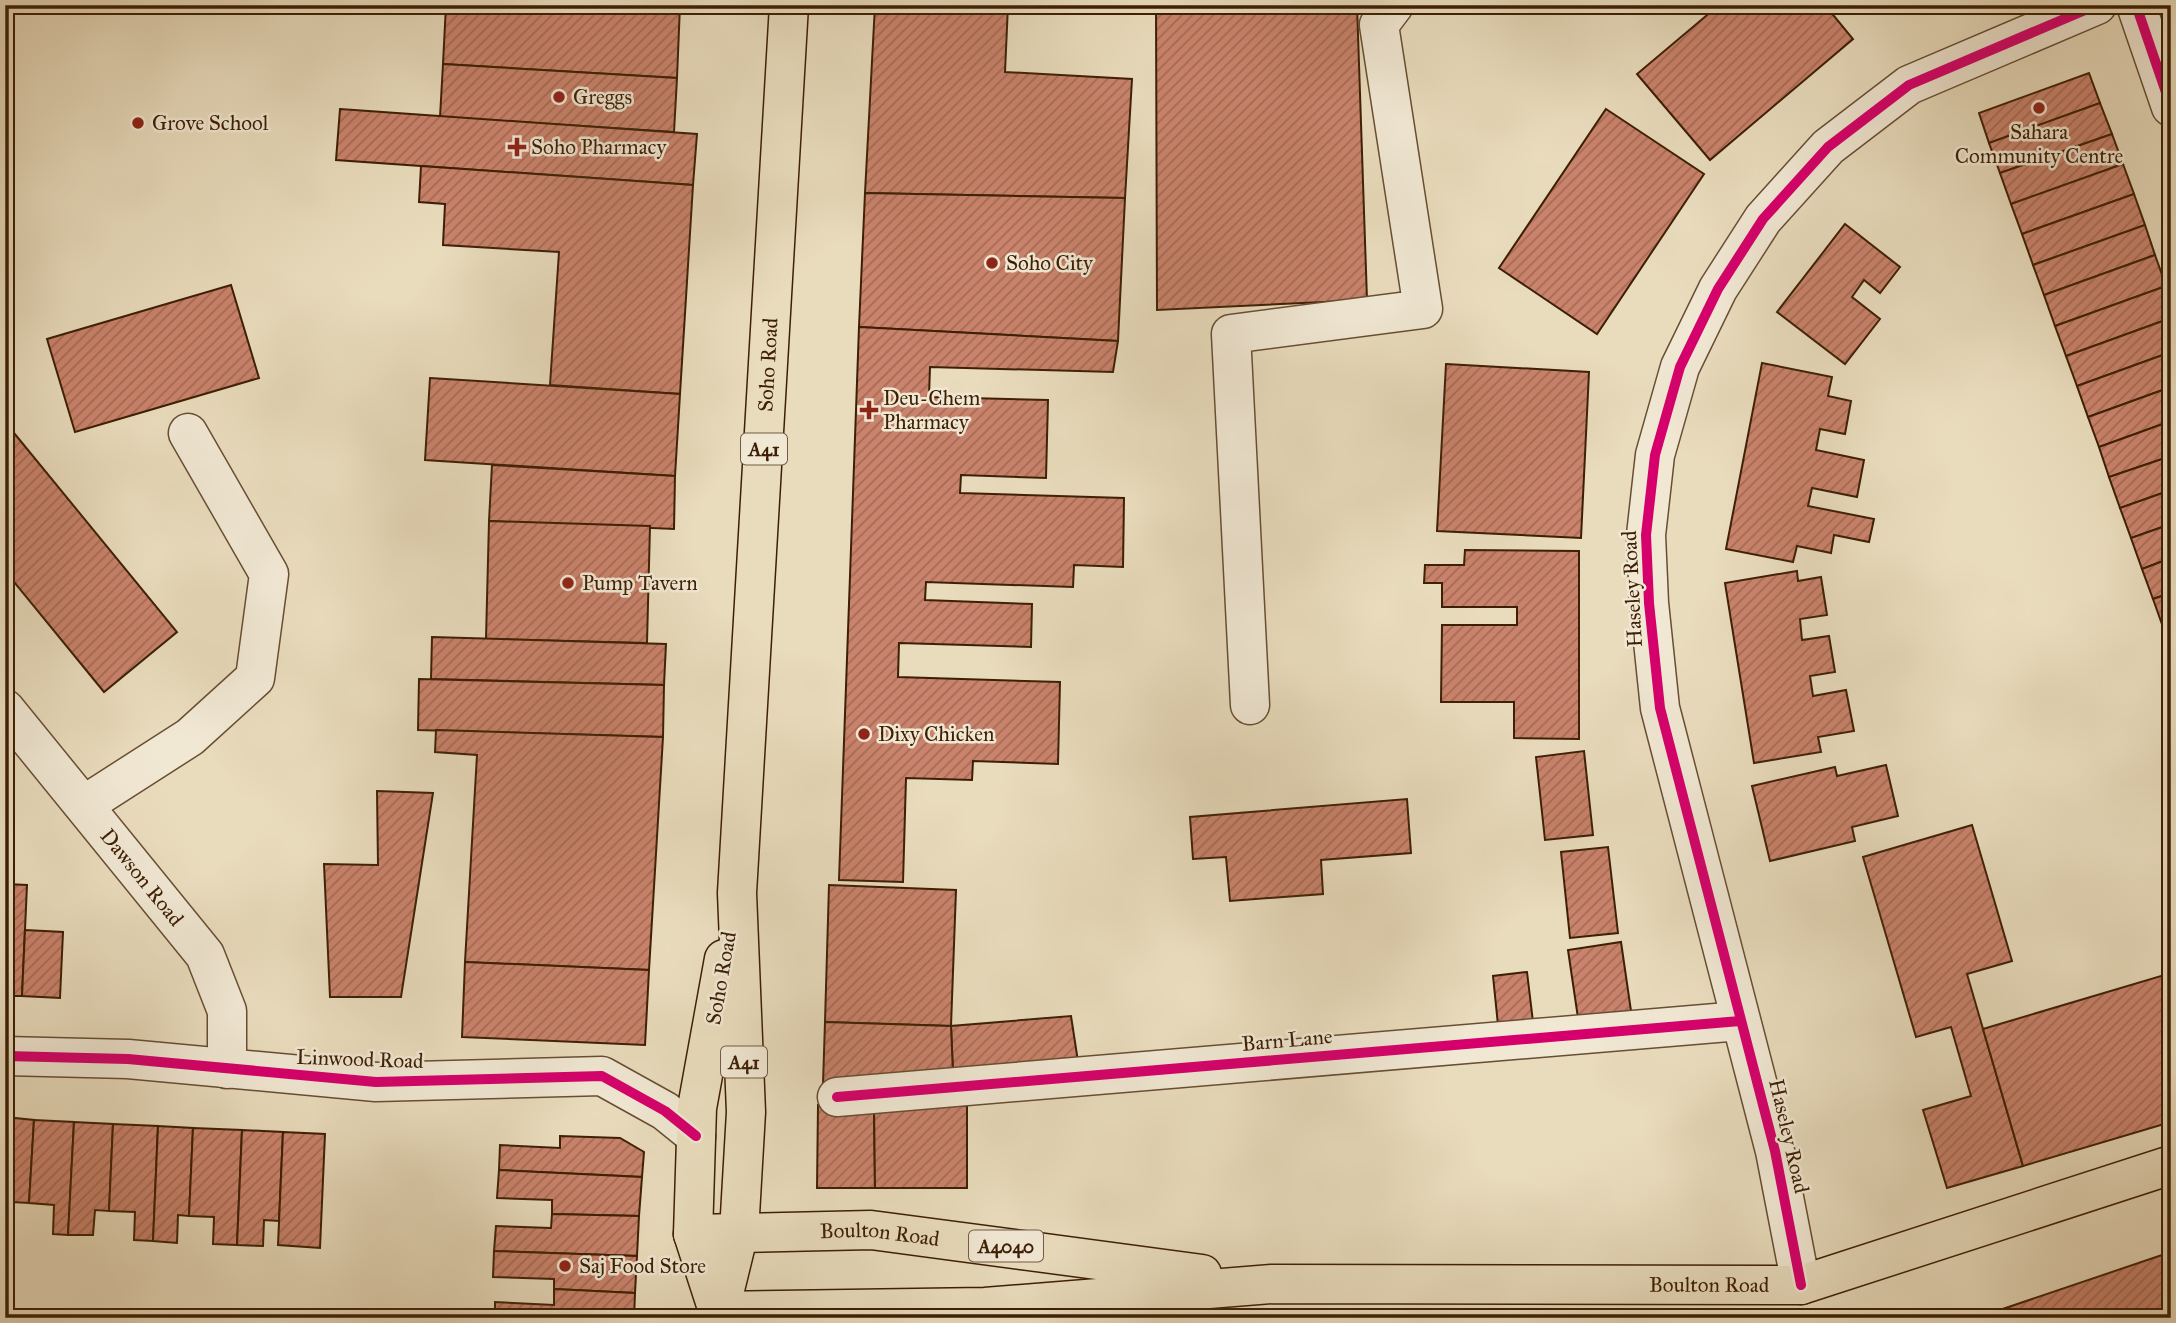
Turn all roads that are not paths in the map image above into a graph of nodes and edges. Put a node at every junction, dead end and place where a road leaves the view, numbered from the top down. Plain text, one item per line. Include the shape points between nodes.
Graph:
1 (789, 5) edge
2 (1395, 5) edge
3 (2097, 5) edge
4 (2136, 5) edge
5 (2171, 107) edge
6 (188, 433) dead end
7 (1250, 705) dead end
8 (5, 709) edge
9 (84, 805) junction
10 (737, 893) junction
11 (1740, 1021) junction
12 (5, 1056) edge
13 (228, 1069) junction
14 (837, 1097) dead end
15 (696, 1136) junction
16 (2171, 1165) edge
17 (739, 1232) junction
18 (693, 1234) junction
19 (1272, 1284) junction
20 (1801, 1285) junction
21 (718, 1314) edge

1 - 10 main road, Soho Road / A41
2 - 7 street via 1379,25 1423,309 1231,334
3 - 11 street, Haseley Road via 1909,85 1828,147 1763,219 1718,289 1680,367 1654,455 1646,535 1649,603 1660,708
4 - 5 street
6 - 9 street via 269,574 255,678 190,737
8 - 9 street, Dawson Road
9 - 13 street, Dawson Road via 205,955 227,1011
10 - 15 main road, Soho Road / A41 via 697,1108
10 - 17 main road, Soho Road / A41 via 746,1112
11 - 14 street, Barn Lane
11 - 20 street, Haseley Road via 1775,1151
12 - 13 street, Linwood Road via 128,1059
13 - 15 street, Linwood Road via 376,1082 601,1076 664,1111
15 - 18 main road, Soho Road / A41
16 - 20 main road, Boulton Road / A4040
17 - 18 main road, Boulton Road / A4040
17 - 19 main road, Boulton Road / A4040 via 871,1230
17 - 21 main road, Soho Road / A41
18 - 21 main road, Soho Road / A41
19 - 20 main road, Boulton Road / A4040
19 - 21 main road, Boulton Road / A4040 via 985,1307

